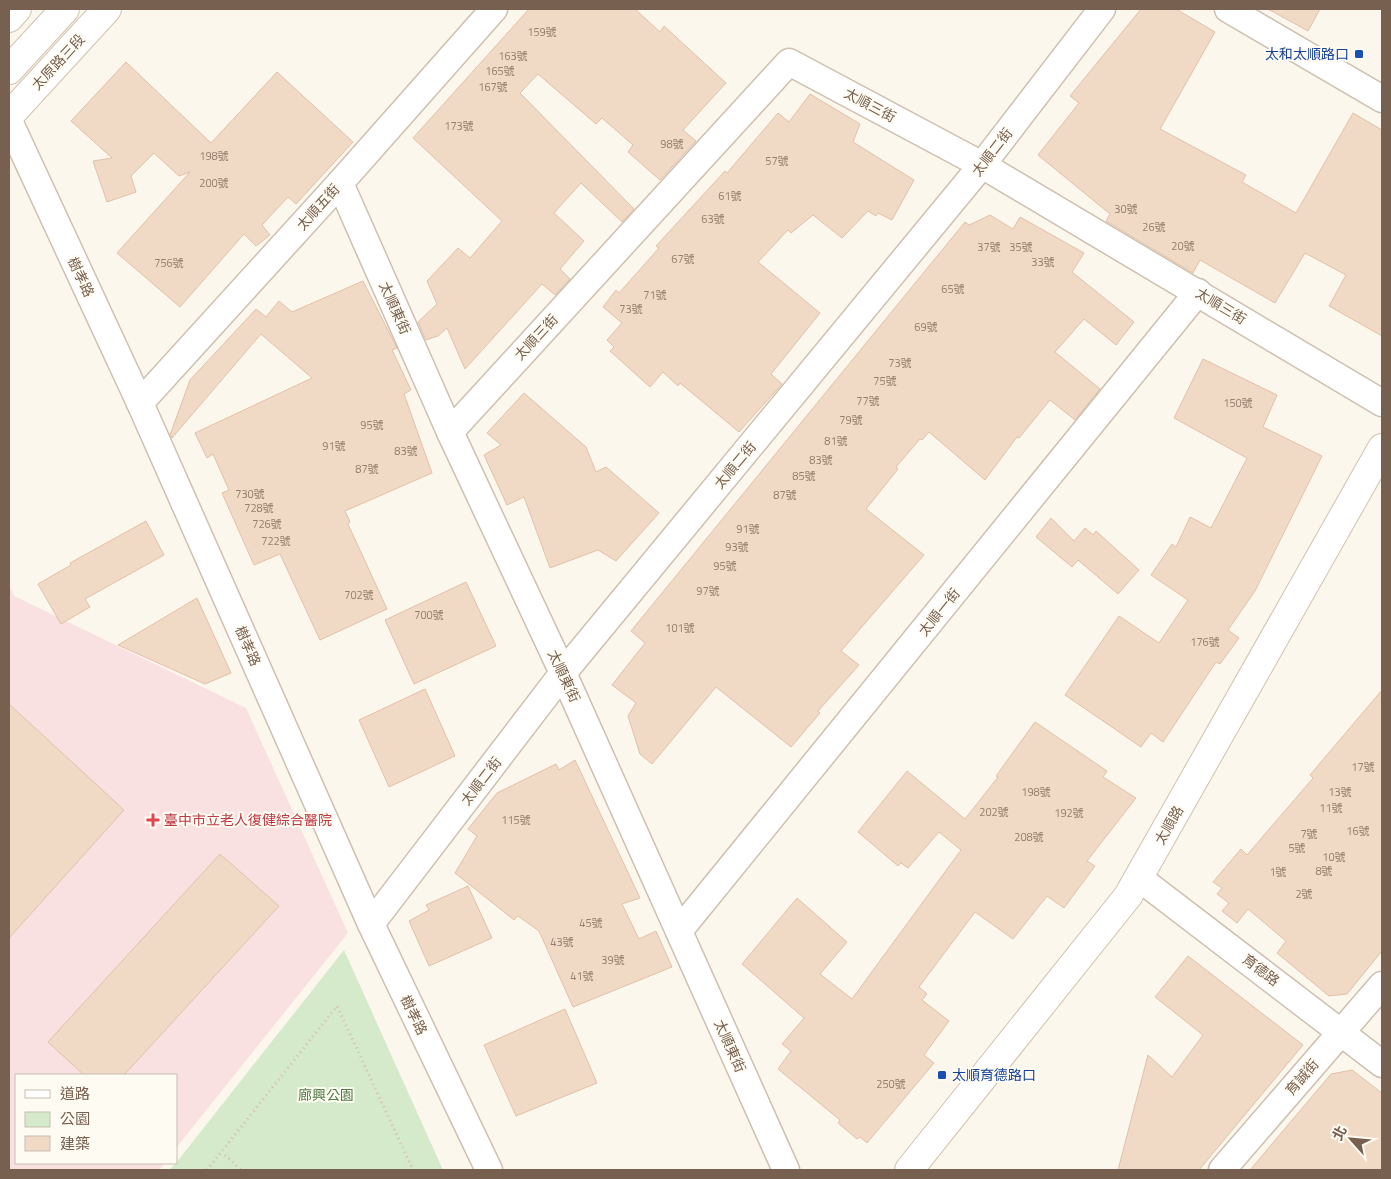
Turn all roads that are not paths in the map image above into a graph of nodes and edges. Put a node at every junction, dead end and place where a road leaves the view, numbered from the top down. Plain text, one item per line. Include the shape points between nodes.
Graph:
1 (17, 9) edge
2 (65, 9) edge
3 (107, 9) edge
4 (494, 9) edge
5 (1102, 9) edge
6 (1228, 9) edge
7 (9, 18) edge
8 (9, 70) edge
9 (1382, 99) edge
10 (9, 116) edge
11 (9, 121) edge
12 (982, 165) junction
13 (340, 183) junction
14 (1198, 292) junction
15 (140, 403) junction
16 (1382, 403) edge
17 (450, 432) junction
18 (1382, 448) edge
19 (563, 673) junction
20 (1139, 878) junction
21 (370, 924) junction
22 (679, 931) junction
23 (1382, 985) edge
24 (1341, 1032) junction
25 (1382, 1064) edge
26 (489, 1170) edge
27 (786, 1170) edge
28 (909, 1170) edge
29 (1222, 1170) edge

1 - 7 street
2 - 8 street
3 - 10 street, 太原路三段
4 - 13 street, 太順五街
5 - 12 street, 太順二街
6 - 9 street
11 - 15 street, 樹孝路
12 - 14 street, 太順三街
12 - 17 street, 太順三街 via 789,62
12 - 19 street, 太順二街
13 - 15 street, 太順五街
13 - 17 street, 太順東街
14 - 16 street, 太順三街
14 - 22 street, 太順一街
15 - 21 street, 樹孝路
17 - 19 street, 太順東街
18 - 20 street, 太順路
19 - 21 street, 太順二街
19 - 22 street, 太順東街
20 - 24 street, 育德路
20 - 28 street, 太順路
21 - 26 street, 樹孝路
22 - 27 street, 太順東街
23 - 24 street, 育誠街
24 - 25 street, 育德路
24 - 29 street, 育誠街

